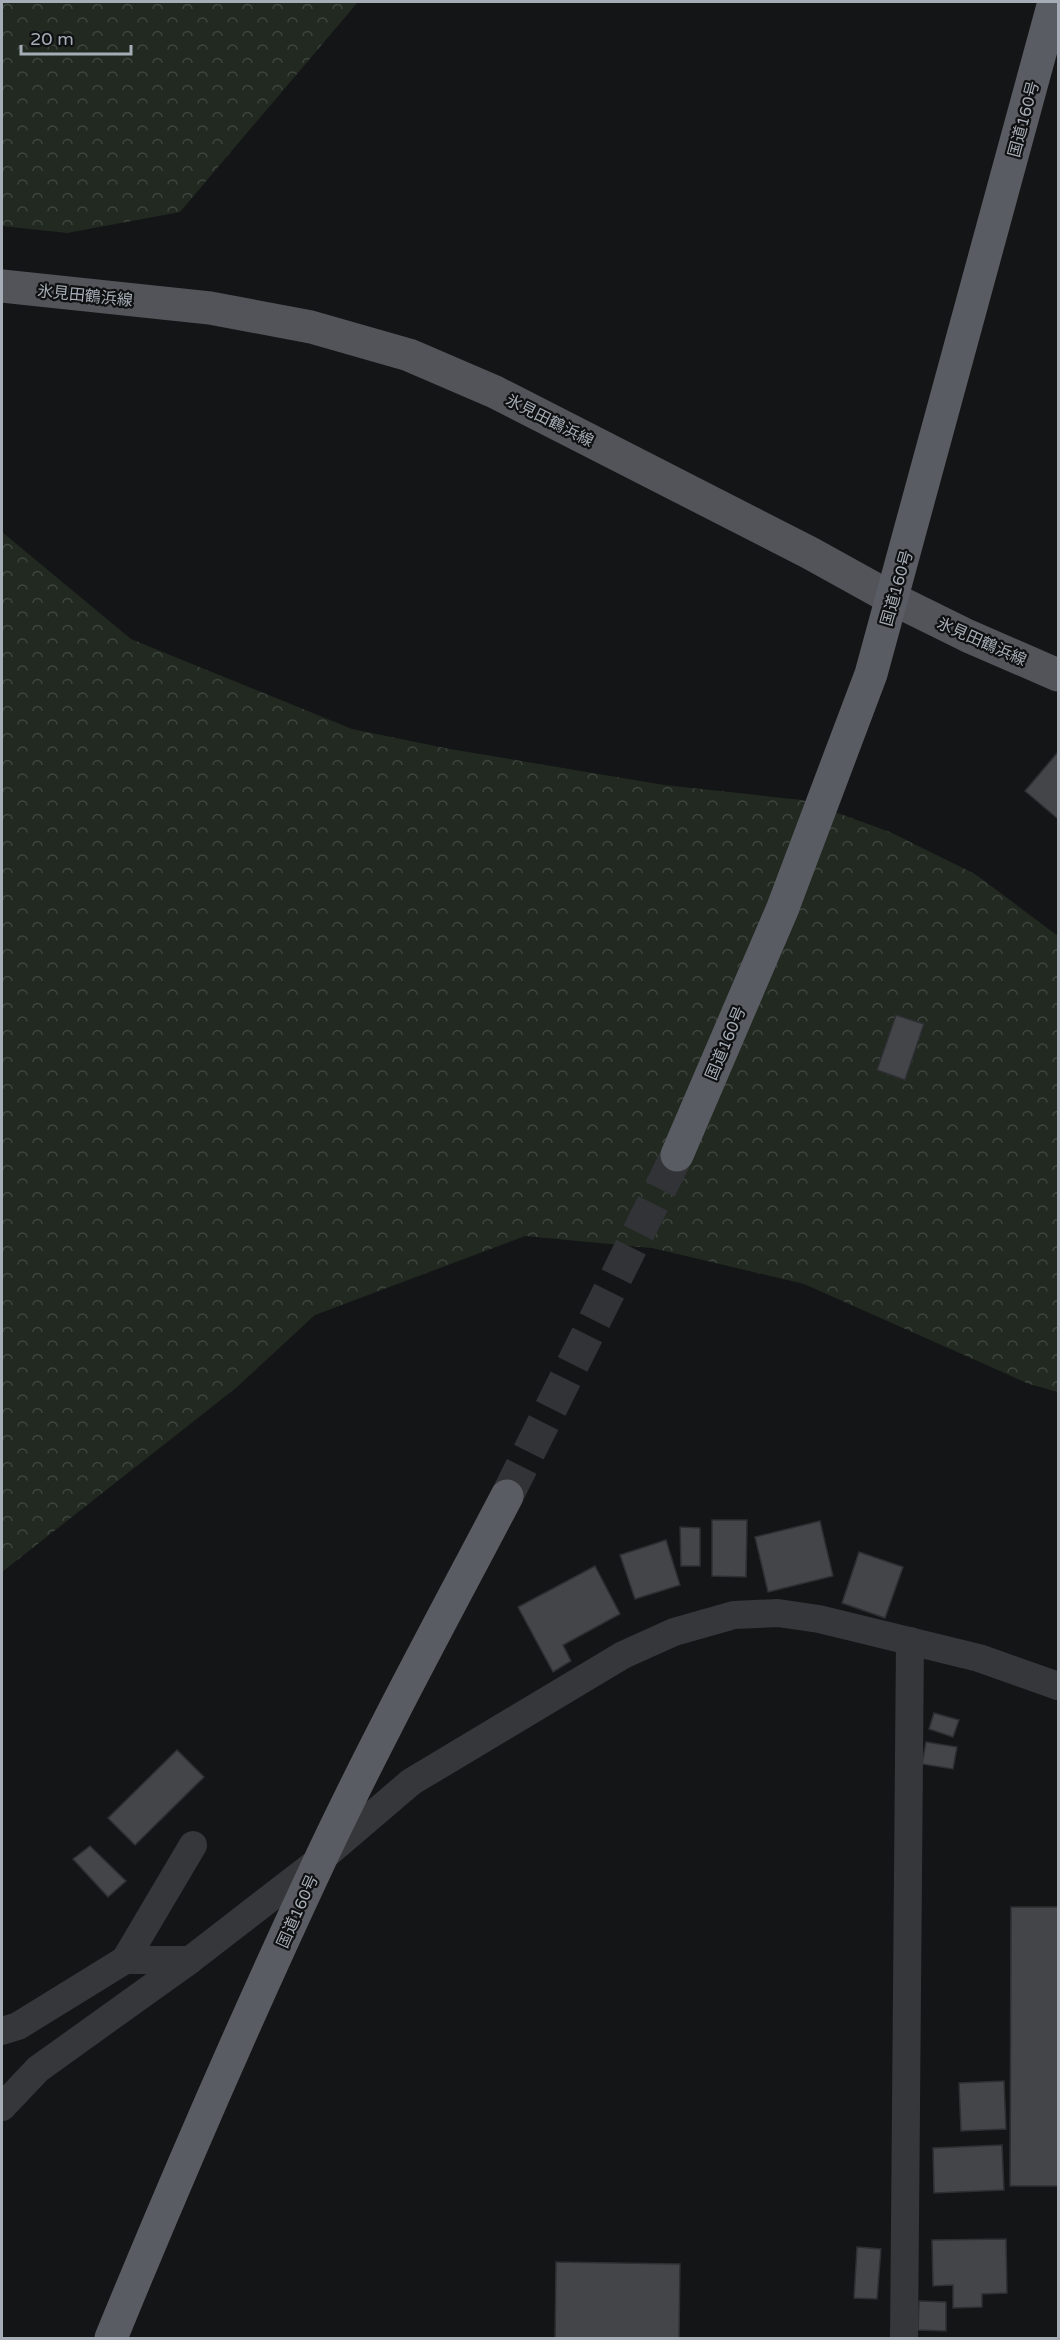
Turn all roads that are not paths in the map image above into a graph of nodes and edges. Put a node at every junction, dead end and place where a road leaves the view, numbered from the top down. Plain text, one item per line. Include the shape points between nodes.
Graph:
1 (1052, 11) edge
2 (2, 286) edge
3 (893, 599) junction
4 (1059, 675) edge
5 (677, 1155) tunnel mouth
6 (507, 1496) tunnel mouth
7 (910, 1641) junction
8 (1059, 1686) edge
9 (193, 1845) dead end
10 (322, 1858) junction
11 (125, 1960) junction
12 (190, 1960) junction
13 (2, 2031) edge
14 (2, 2107) edge
15 (111, 2338) edge
16 (904, 2338) edge

1 - 3 highway, 国道160号
2 - 3 main road, 氷見田鶴浜線 via 210,308 311,327 409,355 506,398
3 - 4 main road, 氷見田鶴浜線
3 - 5 highway, 国道160号 via 871,674 782,910
6 - 10 highway, 国道160号
7 - 8 street via 979,1658
7 - 10 street via 778,1613 734,1615 674,1632 623,1655 411,1782
7 - 16 street
9 - 11 street
10 - 12 street
10 - 15 highway, 国道160号 via 171,2192
11 - 12 street
11 - 13 street via 18,2026
12 - 14 street via 38,2069

